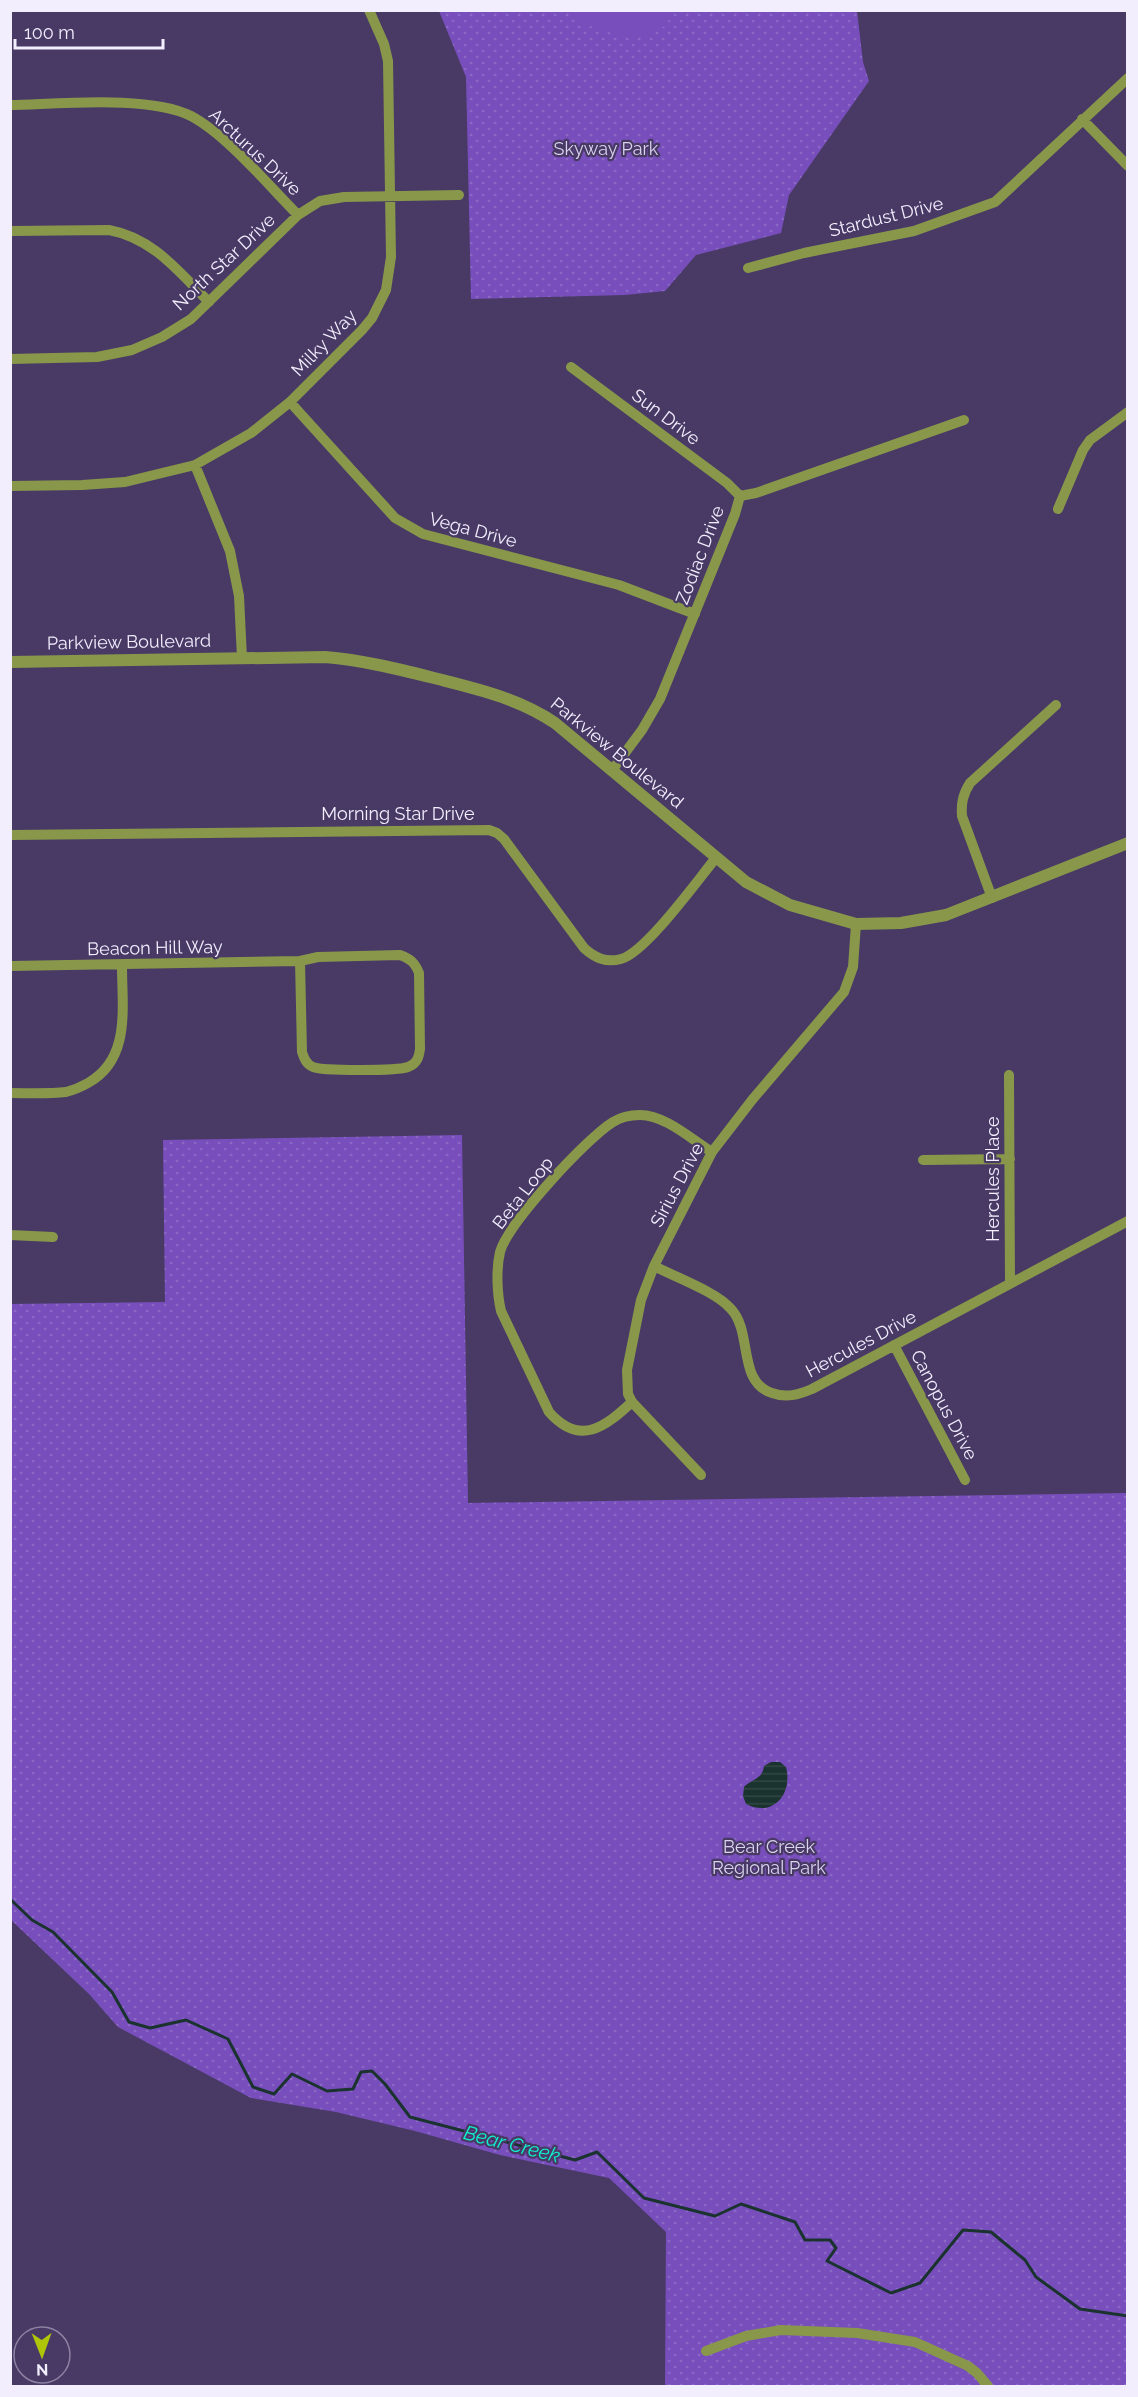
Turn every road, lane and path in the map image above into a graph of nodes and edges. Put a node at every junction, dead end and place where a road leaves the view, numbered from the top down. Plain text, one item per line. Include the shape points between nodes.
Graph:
1 (369, 10) edge
2 (1128, 78) edge
3 (10, 105) edge
4 (1082, 119) junction
5 (1128, 166) edge
6 (459, 195) dead end
7 (390, 196) junction
8 (298, 215) junction
9 (10, 231) edge
10 (748, 268) dead end
11 (209, 302) junction
12 (10, 359) edge
13 (571, 367) dead end
14 (290, 402) junction
15 (1128, 412) edge
16 (964, 420) dead end
17 (195, 465) junction
18 (10, 486) edge
19 (740, 496) junction
20 (1059, 510) dead end
21 (695, 614) junction
22 (242, 658) junction
23 (10, 662) edge
24 (1056, 705) dead end
25 (613, 769) junction
26 (10, 835) edge
27 (1128, 843) edge
28 (715, 859) junction
29 (992, 898) junction
30 (856, 924) junction
31 (300, 961) junction
32 (10, 966) edge
33 (122, 966) junction
34 (1009, 1074) dead end
35 (10, 1093) edge
36 (712, 1152) junction
37 (1010, 1159) junction
38 (923, 1160) dead end
39 (1128, 1221) edge
40 (10, 1235) edge
41 (53, 1237) dead end
42 (654, 1266) junction
43 (1010, 1283) junction
44 (894, 1345) junction
45 (632, 1402) junction
46 (701, 1475) dead end
47 (964, 1480) dead end
48 (706, 2351) dead end
49 (988, 2386) edge

1 - 7 street, Milky Way via 388,61
2 - 4 street, Stardust Drive
3 - 8 street, Arcturus Drive via 138,103 190,115 226,142
4 - 5 street
4 - 10 street, Stardust Drive via 995,202 914,231
6 - 7 street, North Star Drive
7 - 8 street, North Star Drive via 330,198
7 - 14 street, Milky Way via 391,257 380,305 362,330
8 - 11 street, North Star Drive
9 - 11 street via 124,233 152,247
11 - 12 street, North Star Drive via 177,329 132,350 89,358
13 - 19 street, Sun Drive
14 - 17 street, Milky Way via 250,433
14 - 21 street, Vega Drive via 395,518 408,527 619,585
15 - 20 street via 1090,440
16 - 19 street, Zodiac Drive
17 - 18 street, Milky Way via 125,482
17 - 22 street via 230,551
19 - 21 street, Zodiac Drive
21 - 25 street, Zodiac Drive via 660,699
22 - 23 street, Parkview Boulevard
22 - 25 street, Parkview Boulevard via 349,659 494,693 537,711
24 - 29 street via 976,777 964,793 962,816
25 - 28 street, Parkview Boulevard
26 - 28 street, Morning Star Drive via 489,830 504,839 584,948 592,956 613,961 641,948
27 - 29 street, Parkview Boulevard
28 - 30 street, Parkview Boulevard via 768,895
29 - 30 street, Parkview Boulevard via 922,921
30 - 36 street, Sirius Drive via 853,967 844,992
31 - 31 street, Beacon Hill Way via 318,957 409,958 419,973 419,1058 407,1068 321,1070 309,1065 302,1052
31 - 33 street, Beacon Hill Way
32 - 33 street, Beacon Hill Way
33 - 35 street via 122,1032 113,1061 104,1072 67,1092
34 - 37 street, Hercules Place
36 - 42 street, Sirius Drive
36 - 45 street, Beta Loop via 660,1120 642,1115 620,1118 549,1181 500,1251 501,1311 553,1417 578,1430 599,1429
37 - 38 street
37 - 43 street, Hercules Place
39 - 43 street, Hercules Drive
40 - 41 street
42 - 44 street, Hercules Drive via 730,1307 742,1327 750,1370 762,1390 786,1396 800,1394
42 - 45 street, Sirius Drive via 641,1300 627,1370
43 - 44 street, Hercules Drive
44 - 47 street, Canopus Drive
45 - 46 street
48 - 49 street via 746,2336 781,2330 857,2333 915,2342 968,2366

